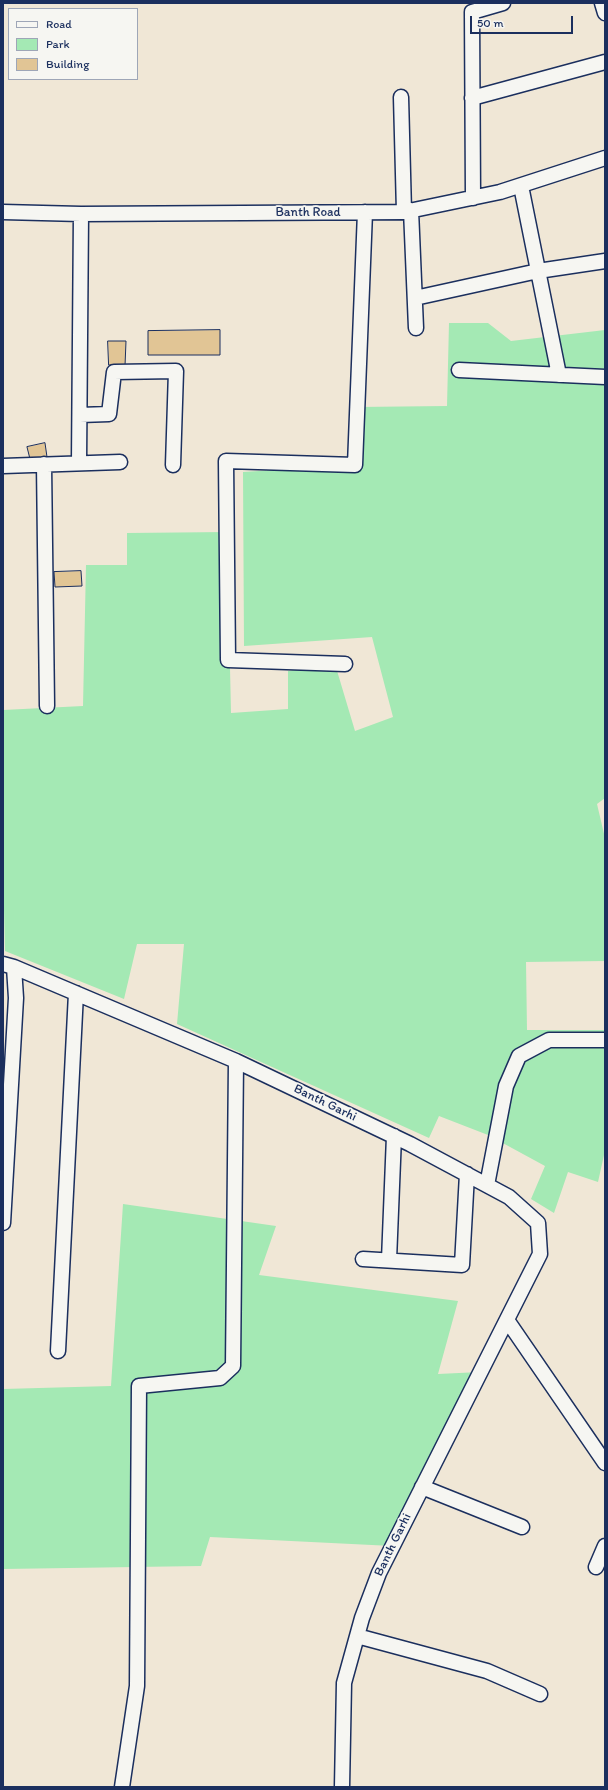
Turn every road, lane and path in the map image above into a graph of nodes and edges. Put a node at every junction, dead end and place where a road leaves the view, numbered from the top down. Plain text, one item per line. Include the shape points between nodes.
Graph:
1 (503, 3) edge
2 (602, 3) edge
3 (605, 13) edge
4 (605, 62) edge
5 (401, 97) dead end
6 (472, 98) junction
7 (605, 158) edge
8 (521, 186) junction
9 (472, 198) junction
10 (407, 211) junction
11 (3, 212) edge
12 (365, 212) junction
13 (81, 214) junction
14 (605, 261) edge
15 (538, 270) junction
16 (415, 298) junction
17 (416, 328) dead end
18 (459, 370) dead end
19 (559, 375) junction
20 (605, 376) edge
21 (80, 415) junction
22 (79, 462) junction
23 (120, 462) dead end
24 (44, 464) junction
25 (173, 465) dead end
26 (3, 466) edge
27 (345, 664) dead end
28 (47, 706) dead end
29 (9, 965) edge
30 (76, 992) junction
31 (605, 1040) edge
32 (236, 1060) junction
33 (394, 1136) junction
34 (466, 1174) junction
35 (487, 1185) junction
36 (3, 1223) edge
37 (363, 1259) dead end
38 (389, 1260) junction
39 (506, 1320) junction
40 (58, 1352) dead end
41 (605, 1463) edge
42 (422, 1487) junction
43 (522, 1527) dead end
44 (605, 1546) edge
45 (596, 1567) dead end
46 (357, 1636) junction
47 (540, 1694) dead end
48 (122, 1787) edge
49 (342, 1787) edge

1 - 6 street via 472,12
2 - 3 street
4 - 6 street
5 - 10 street
6 - 9 street
7 - 8 street, Banth Road
8 - 9 street, Banth Road
8 - 15 street
9 - 10 street, Banth Road
10 - 12 street, Banth Road
10 - 16 street
11 - 13 street, Banth Road
12 - 13 street, Banth Road
12 - 27 street via 355,465 226,461 228,660
13 - 21 street
14 - 15 street
15 - 16 street
15 - 19 street
16 - 17 street
18 - 19 street
19 - 20 street
21 - 22 street
21 - 25 street via 109,414 114,372 176,371
22 - 23 street
22 - 24 street
24 - 26 street
24 - 28 street
29 - 30 street, Banth Garhi
29 - 36 street via 16,998
30 - 32 street, Banth Garhi
30 - 40 street
31 - 35 street via 549,1040 519,1056 506,1086
32 - 33 street, Banth Garhi
32 - 48 street via 233,1366 220,1378 139,1386 137,1686
33 - 34 street, Banth Garhi
33 - 38 street
34 - 35 street, Banth Garhi
34 - 38 street via 462,1265
35 - 39 street, Banth Garhi via 509,1197 538,1223 540,1254
37 - 38 street
39 - 41 street
39 - 42 street, Banth Garhi
42 - 43 street
42 - 46 street, Banth Garhi via 379,1573
44 - 45 street
46 - 47 street via 487,1671
46 - 49 street, Banth Garhi via 344,1683

